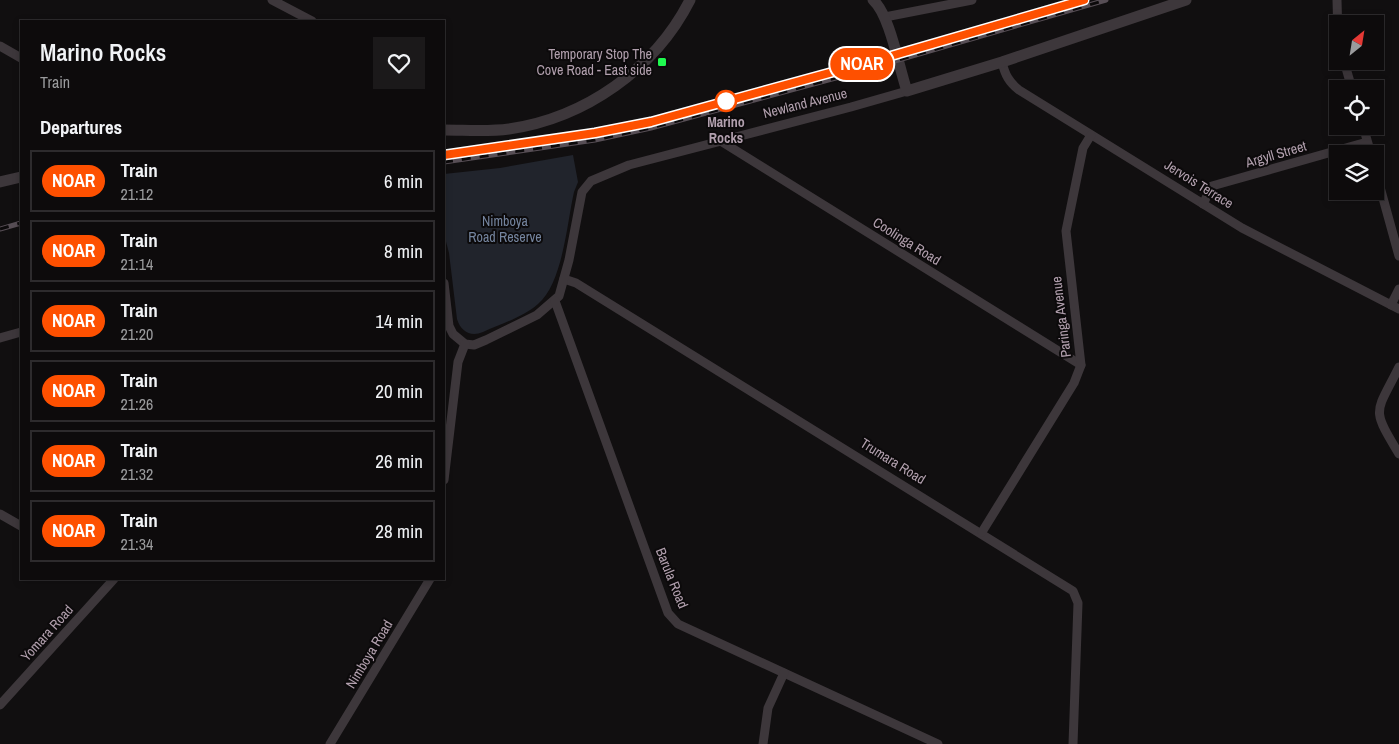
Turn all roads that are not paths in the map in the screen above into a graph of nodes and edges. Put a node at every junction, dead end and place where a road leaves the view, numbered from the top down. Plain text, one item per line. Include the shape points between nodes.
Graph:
1 (272, 0) edge
2 (690, 0) edge
3 (873, 0) edge
4 (972, 0) edge
5 (1186, 0) edge
6 (1337, 0) edge
7 (1337, 15) edge
8 (885, 17) junction
9 (310, 20) edge
10 (0, 46) edge
11 (20, 57) edge
12 (1002, 62) junction
13 (907, 91) junction
14 (445, 130) edge
15 (1091, 134) junction
16 (1366, 135) edge
17 (719, 140) junction
18 (1368, 142) junction
19 (1369, 145) edge
20 (20, 178) edge
21 (0, 182) edge
22 (1384, 200) edge
23 (1202, 204) junction
24 (1399, 256) edge
25 (564, 279) junction
26 (1399, 288) edge
27 (445, 292) edge
28 (555, 301) junction
29 (1395, 307) edge
30 (20, 332) edge
31 (0, 338) edge
32 (465, 344) junction
33 (1081, 365) junction
34 (1399, 367) edge
35 (1399, 454) edge
36 (445, 472) edge
37 (0, 514) edge
38 (20, 525) edge
39 (982, 532) junction
40 (113, 580) edge
41 (429, 580) edge
42 (784, 673) junction
43 (0, 704) edge
44 (330, 744) edge
45 (763, 744) edge
46 (938, 744) edge
47 (1073, 744) edge

1 - 9 street
2 - 14 street via 674,28 638,69 596,98 557,117 510,129
3 - 8 street
4 - 8 street
5 - 12 street, Newland Avenue
6 - 7 street
8 - 13 street
10 - 11 street
12 - 13 street, Newland Avenue
12 - 15 street, Jervois Terrace via 1010,83
13 - 17 street, Newland Avenue
15 - 23 street, Jervois Terrace
15 - 33 street, Paringa Avenue via 1083,148 1066,231
16 - 18 street
17 - 25 street, Newland Avenue via 629,165 587,184 581,198
17 - 33 street, Coolinga Road
18 - 19 street
18 - 23 street, Argyll Street via 1212,186
20 - 21 street
22 - 24 street
23 - 29 street, Jervois Terrace
25 - 28 street, Newland Avenue
25 - 39 street, Trumara Road via 585,288
26 - 29 street
27 - 32 street via 452,334
28 - 32 street via 537,315 486,340 474,345
28 - 42 street, Barula Road via 668,613 678,624
30 - 31 street
32 - 36 street via 458,362
33 - 39 street, Paringa Avenue via 1074,383
34 - 35 street via 1378,409 1379,420
37 - 38 street
39 - 47 street, Trumara Road via 1073,591 1078,603
40 - 43 street, Yomara Road
41 - 44 street, Nimboya Road
42 - 45 street via 768,708
42 - 46 street, Barula Road

